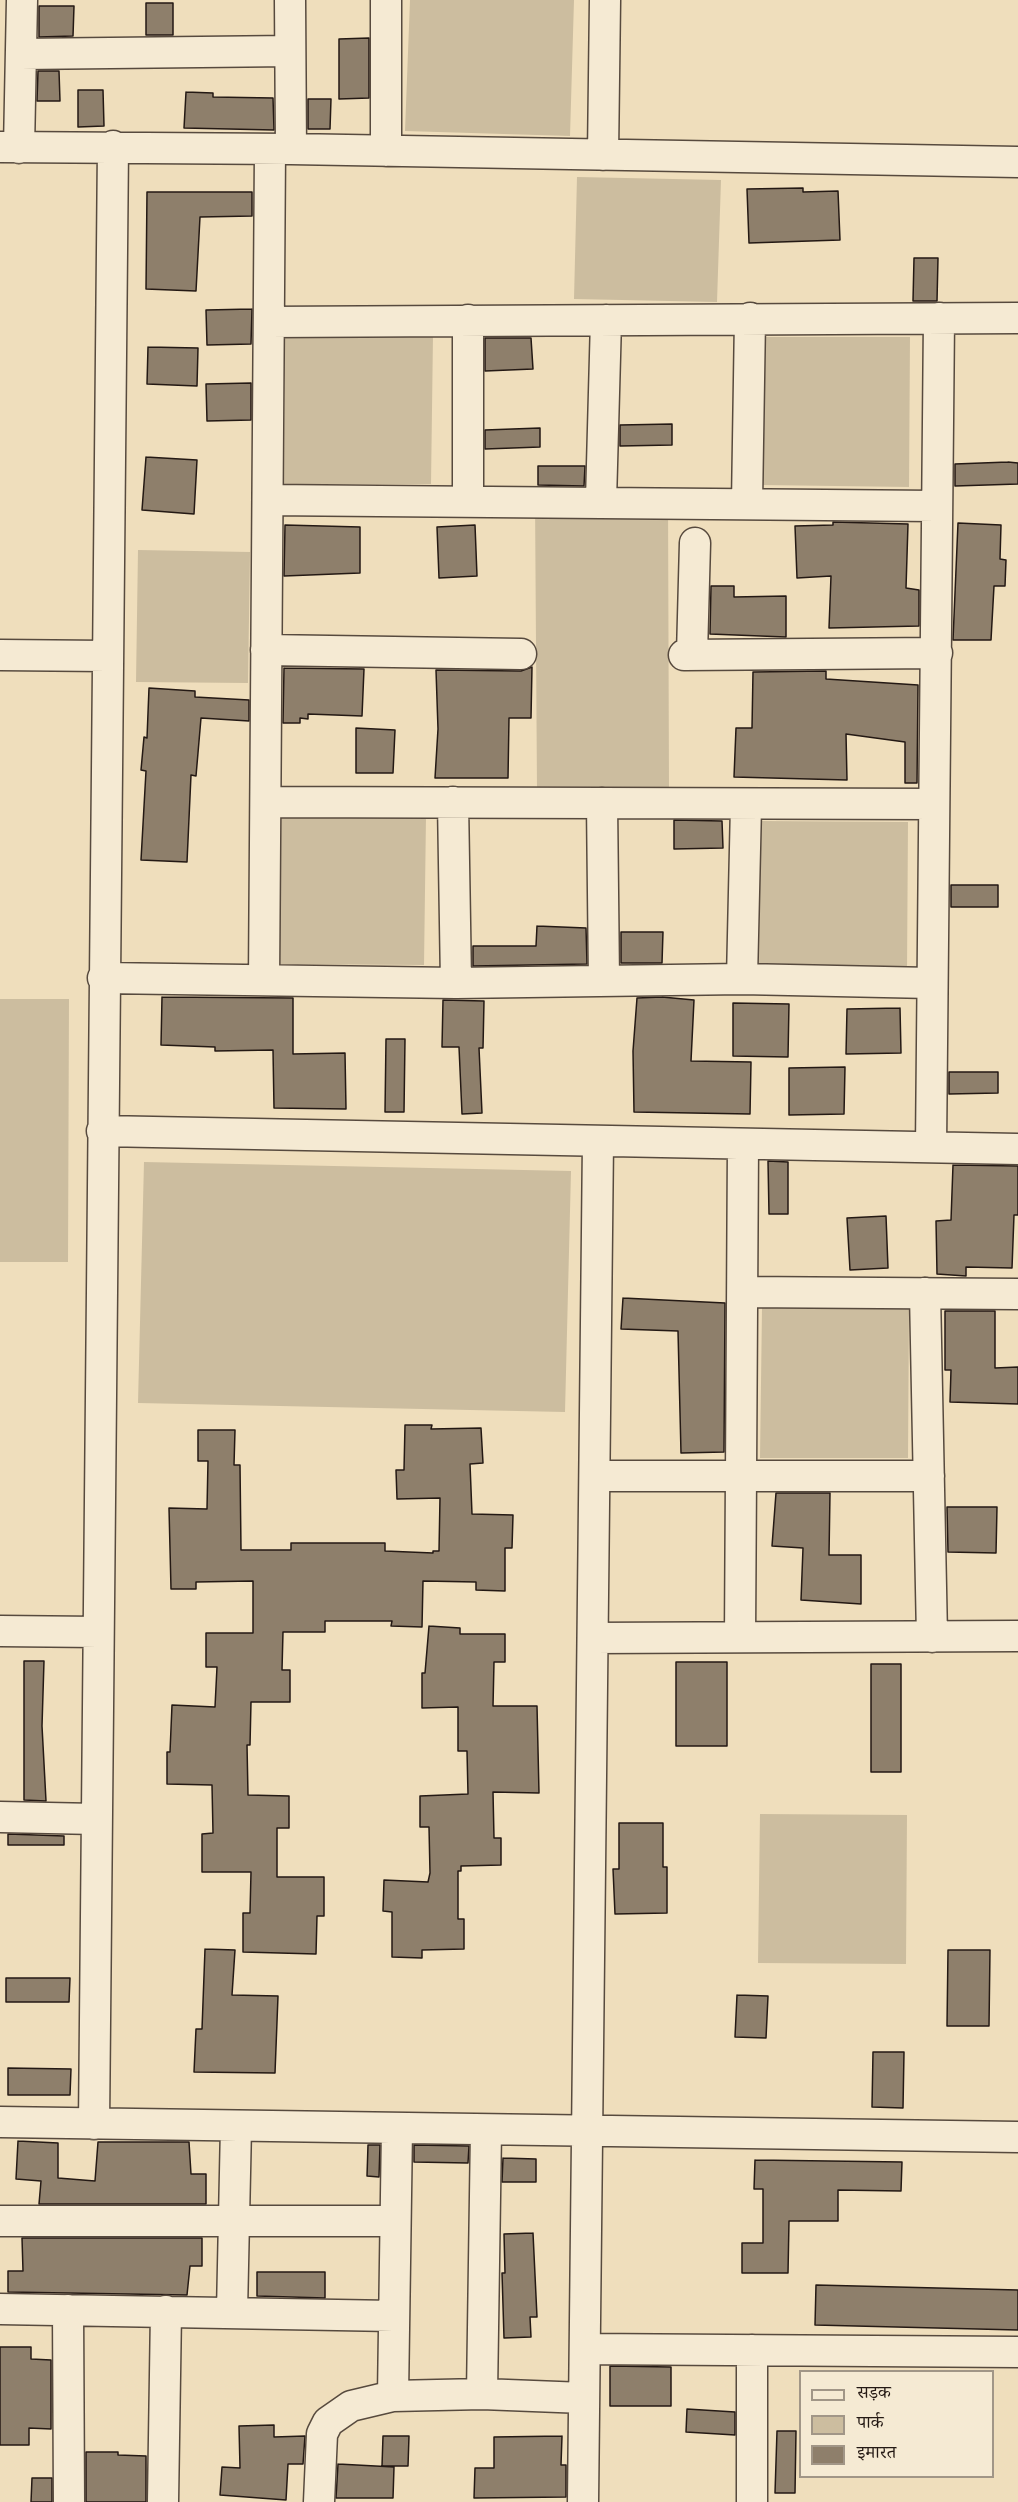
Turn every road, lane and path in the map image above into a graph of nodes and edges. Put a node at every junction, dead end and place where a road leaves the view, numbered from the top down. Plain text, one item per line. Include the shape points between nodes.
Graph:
1 (22, 0) edge
2 (290, 0) edge
3 (386, 0) edge
4 (605, 0) edge
5 (290, 51) junction
6 (21, 54) junction
7 (113, 146) junction
8 (10, 147) edge
9 (280, 149) junction
10 (386, 151) junction
11 (603, 155) junction
12 (1018, 162) edge
13 (750, 318) junction
14 (939, 318) junction
15 (1018, 318) edge
16 (468, 320) junction
17 (606, 320) junction
18 (270, 322) junction
19 (268, 500) junction
20 (468, 501) junction
21 (601, 501) junction
22 (747, 503) junction
23 (935, 506) junction
24 (695, 543) dead end
25 (266, 650) junction
26 (937, 653) junction
27 (520, 654) dead end
28 (0, 655) edge
29 (106, 656) junction
30 (266, 802) junction
31 (453, 802) junction
32 (602, 804) junction
33 (934, 804) junction
34 (746, 805) junction
35 (103, 978) junction
36 (742, 979) junction
37 (264, 980) junction
38 (604, 981) junction
39 (931, 982) junction
40 (456, 983) junction
41 (102, 1131) junction
42 (598, 1140) junction
43 (743, 1144) junction
44 (931, 1147) junction
45 (1018, 1149) edge
46 (743, 1292) junction
47 (925, 1293) junction
48 (1018, 1294) edge
49 (595, 1476) junction
50 (743, 1476) junction
51 (929, 1476) junction
52 (0, 1631) edge
53 (98, 1632) junction
54 (1018, 1636) edge
55 (740, 1637) junction
56 (932, 1637) junction
57 (593, 1638) junction
58 (0, 1817) edge
59 (96, 1820) junction
60 (0, 2122) edge
61 (94, 2124) junction
62 (236, 2126) junction
63 (397, 2128) junction
64 (486, 2130) junction
65 (588, 2131) junction
66 (1018, 2137) edge
67 (0, 2221) edge
68 (234, 2221) junction
69 (394, 2221) junction
70 (0, 2309) edge
71 (68, 2310) junction
72 (166, 2311) junction
73 (232, 2312) junction
74 (393, 2316) junction
75 (585, 2349) junction
76 (752, 2350) junction
77 (1018, 2352) edge
78 (482, 2394) junction
79 (393, 2396) junction
80 (584, 2398) junction
81 (69, 2502) edge
82 (163, 2502) edge
83 (319, 2502) edge
84 (583, 2502) edge
85 (752, 2502) edge

1 - 6 street
2 - 5 street
3 - 10 street
4 - 11 street
5 - 6 street
5 - 9 street
6 - 8 street
7 - 8 street
7 - 9 street
7 - 29 street
9 - 10 street
9 - 18 street
10 - 11 street
11 - 12 street
13 - 14 street
13 - 17 street
13 - 22 street
14 - 15 street
14 - 23 street
16 - 17 street
16 - 18 street
16 - 20 street
17 - 21 street
18 - 19 street
19 - 20 street
19 - 25 street
20 - 21 street
21 - 22 street
22 - 23 street
23 - 26 street
24 - 26 street via 688,654
25 - 27 street
25 - 30 street
26 - 33 street
28 - 29 street
29 - 35 street
30 - 31 street
30 - 37 street
31 - 32 street
31 - 40 street
32 - 34 street
32 - 38 street
33 - 34 street
33 - 39 street
34 - 36 street
35 - 37 street
35 - 41 street
36 - 38 street
36 - 39 street
37 - 40 street
38 - 40 street
39 - 44 street
41 - 42 street
41 - 53 street
42 - 43 street
42 - 49 street
43 - 44 street
43 - 46 street
44 - 45 street
46 - 47 street
46 - 50 street
47 - 48 street
47 - 51 street
49 - 50 street
49 - 57 street
50 - 51 street
50 - 55 street
51 - 56 street
52 - 53 street
53 - 59 street
54 - 56 street
55 - 56 street
55 - 57 street
57 - 65 street
58 - 59 street
59 - 61 street
60 - 61 street
61 - 62 street
62 - 63 street
62 - 68 street
63 - 64 street
63 - 69 street
64 - 65 street
64 - 78 street
65 - 66 street
65 - 75 street
67 - 68 street
68 - 69 street
68 - 73 street
69 - 74 street
70 - 71 street
71 - 72 street
71 - 81 street
72 - 73 street
72 - 82 street
73 - 74 street
74 - 79 street
75 - 76 street
75 - 80 street
76 - 77 street
76 - 85 street
78 - 79 street
78 - 80 street
79 - 83 street via 351,2406 328,2422 322,2434
80 - 84 street

